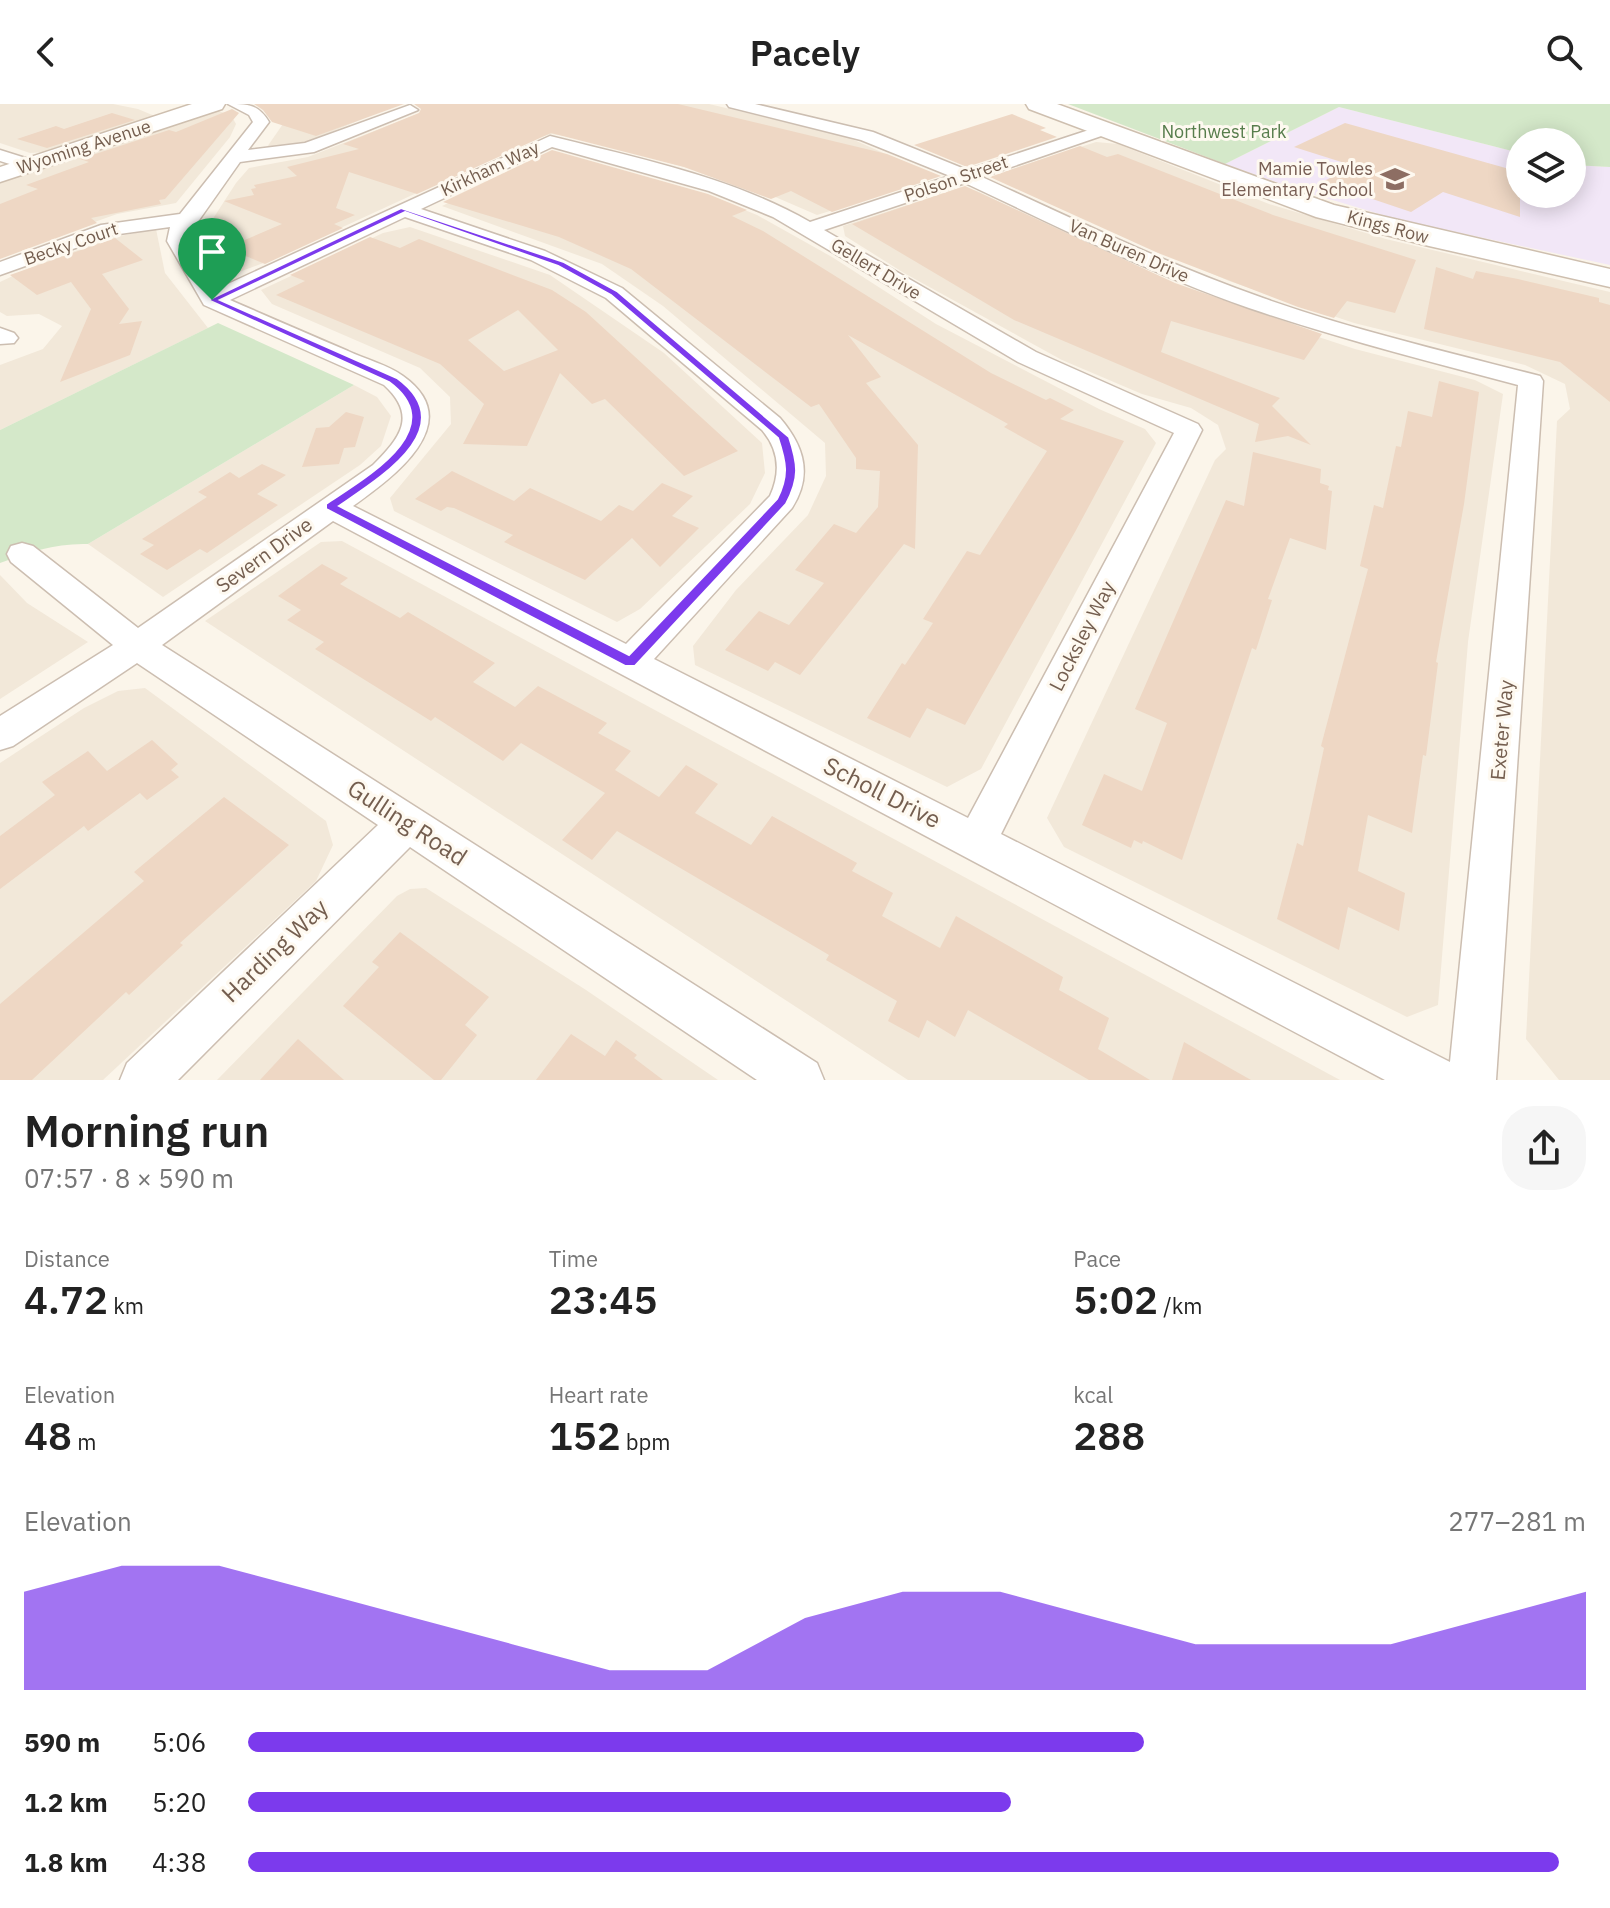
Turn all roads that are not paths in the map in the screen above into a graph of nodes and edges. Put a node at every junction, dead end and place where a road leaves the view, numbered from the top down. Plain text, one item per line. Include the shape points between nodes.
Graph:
1 (214, 104) edge
2 (236, 104) edge
3 (735, 104) edge
4 (1037, 104) edge
5 (410, 110) dead end
6 (1104, 130) junction
7 (550, 141) joint
8 (0, 155) edge
9 (235, 157) junction
10 (29, 165) junction
11 (0, 175) edge
12 (966, 176) junction
13 (404, 210) junction
14 (190, 219) junction
15 (809, 229) junction
16 (0, 269) edge
17 (1610, 278) edge
18 (212, 300) junction
19 (1531, 381) joint
20 (1189, 430) joint
21 (331, 507) junction
22 (22, 554) dead end
23 (137, 646) junction
24 (630, 662) junction
25 (0, 735) edge
26 (407, 823) junction
27 (976, 842) junction
28 (144, 1080) edge
29 (800, 1080) edge
30 (1434, 1080) edge
31 (1472, 1080) edge

1 - 10 main road, Wyoming Avenue
2 - 9 street via 255,112 261,122
3 - 12 street, Van Buren Drive via 847,130
4 - 6 main road, Kings Row
5 - 9 street via 308,148
6 - 12 street, Polson Street
6 - 17 main road, Kings Row via 1325,211
7 - 13 street, Kirkham Way
7 - 15 street, Gellert Drive via 716,187
8 - 10 street
9 - 14 street
10 - 11 main road, Wyoming Avenue
12 - 15 street, Polson Street
12 - 19 street, Van Buren Drive via 1134,255 1256,303
13 - 18 street, Kirkham Way
13 - 24 street via 539,256 614,293 771,424 790,451 791,484 782,501
14 - 16 street, Becky Court via 108,229
14 - 18 street via 177,232 177,241
15 - 20 street, Gellert Drive via 1027,357
18 - 21 street, Severn Drive via 407,390 417,419 401,453
19 - 31 street, Exeter Way
20 - 27 street, Locksley Way
21 - 23 street, Severn Drive
21 - 24 street, Scholl Drive
22 - 23 street, Gulling Road
23 - 25 street, Severn Drive
23 - 26 street, Gulling Road
24 - 27 street, Scholl Drive
26 - 28 street, Harding Way
26 - 29 street, Gulling Road
27 - 30 street, Scholl Drive

